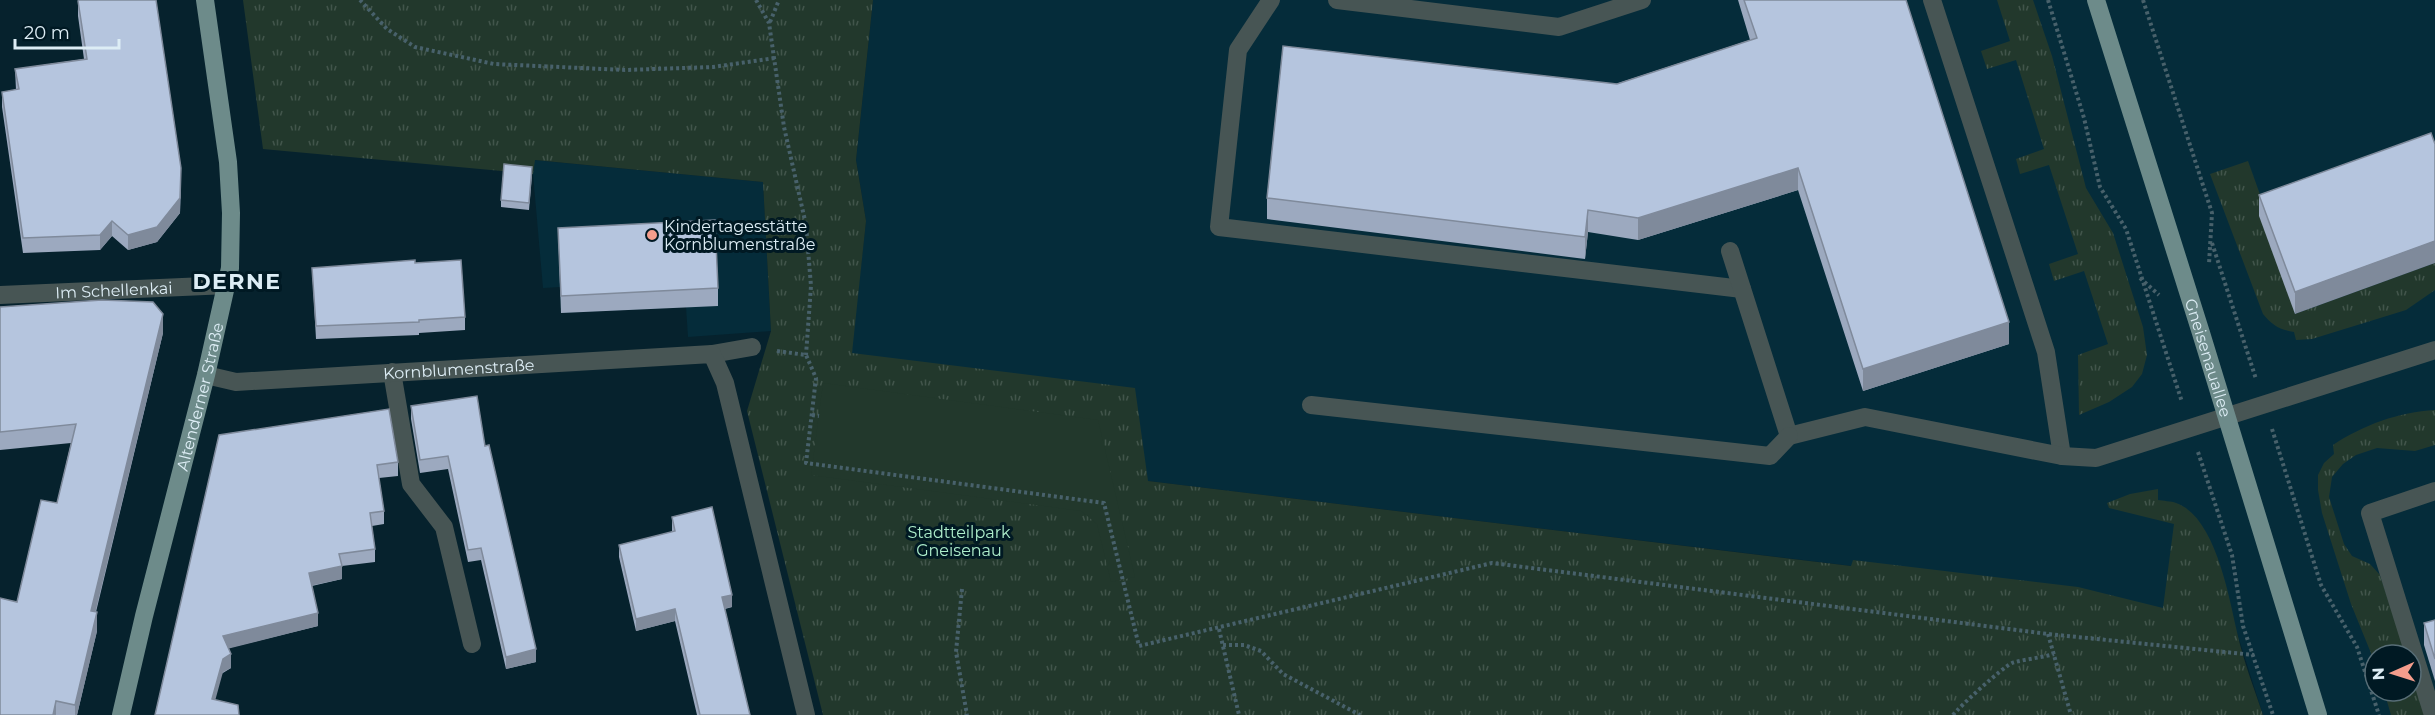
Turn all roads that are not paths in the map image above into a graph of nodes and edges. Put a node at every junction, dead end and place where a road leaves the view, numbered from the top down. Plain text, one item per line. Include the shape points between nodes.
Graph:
1 (204, 0) edge
2 (1271, 0) edge
3 (1337, 0) edge
4 (1642, 0) edge
5 (1932, 0) edge
6 (2096, 0) edge
7 (1730, 252) dead end
8 (228, 285) junction
9 (1742, 289) junction
10 (0, 295) edge
11 (752, 347) road end
12 (2435, 350) edge
13 (712, 354) junction
14 (392, 372) junction
15 (206, 375) junction
16 (1311, 405) dead end
17 (2226, 416) junction
18 (1789, 436) junction
19 (2062, 456) junction
20 (2435, 491) edge
21 (472, 644) dead end
22 (121, 715) edge
23 (806, 715) edge
24 (2318, 715) edge
25 (2433, 715) edge

1 - 8 main road, Altenderner Straße via 228,162
2 - 9 street via 1238,50 1219,227
3 - 4 street via 1559,27
5 - 19 street via 2046,352
6 - 17 main road, Gneisenauallee
7 - 9 street
8 - 10 street, Im Schellenkai
8 - 15 main road, Altenderner Straße
9 - 18 street
11 - 13 street, Kornblumenstraße
12 - 17 street
13 - 14 street, Kornblumenstraße
13 - 23 street via 725,383
14 - 15 street, Kornblumenstraße via 236,382
14 - 21 street via 411,484 444,527
15 - 22 main road, Altenderner Straße
16 - 18 street via 1770,456
17 - 19 street via 2096,458
17 - 24 main road, Gneisenauallee
18 - 19 street via 1865,417
20 - 25 street via 2370,513

